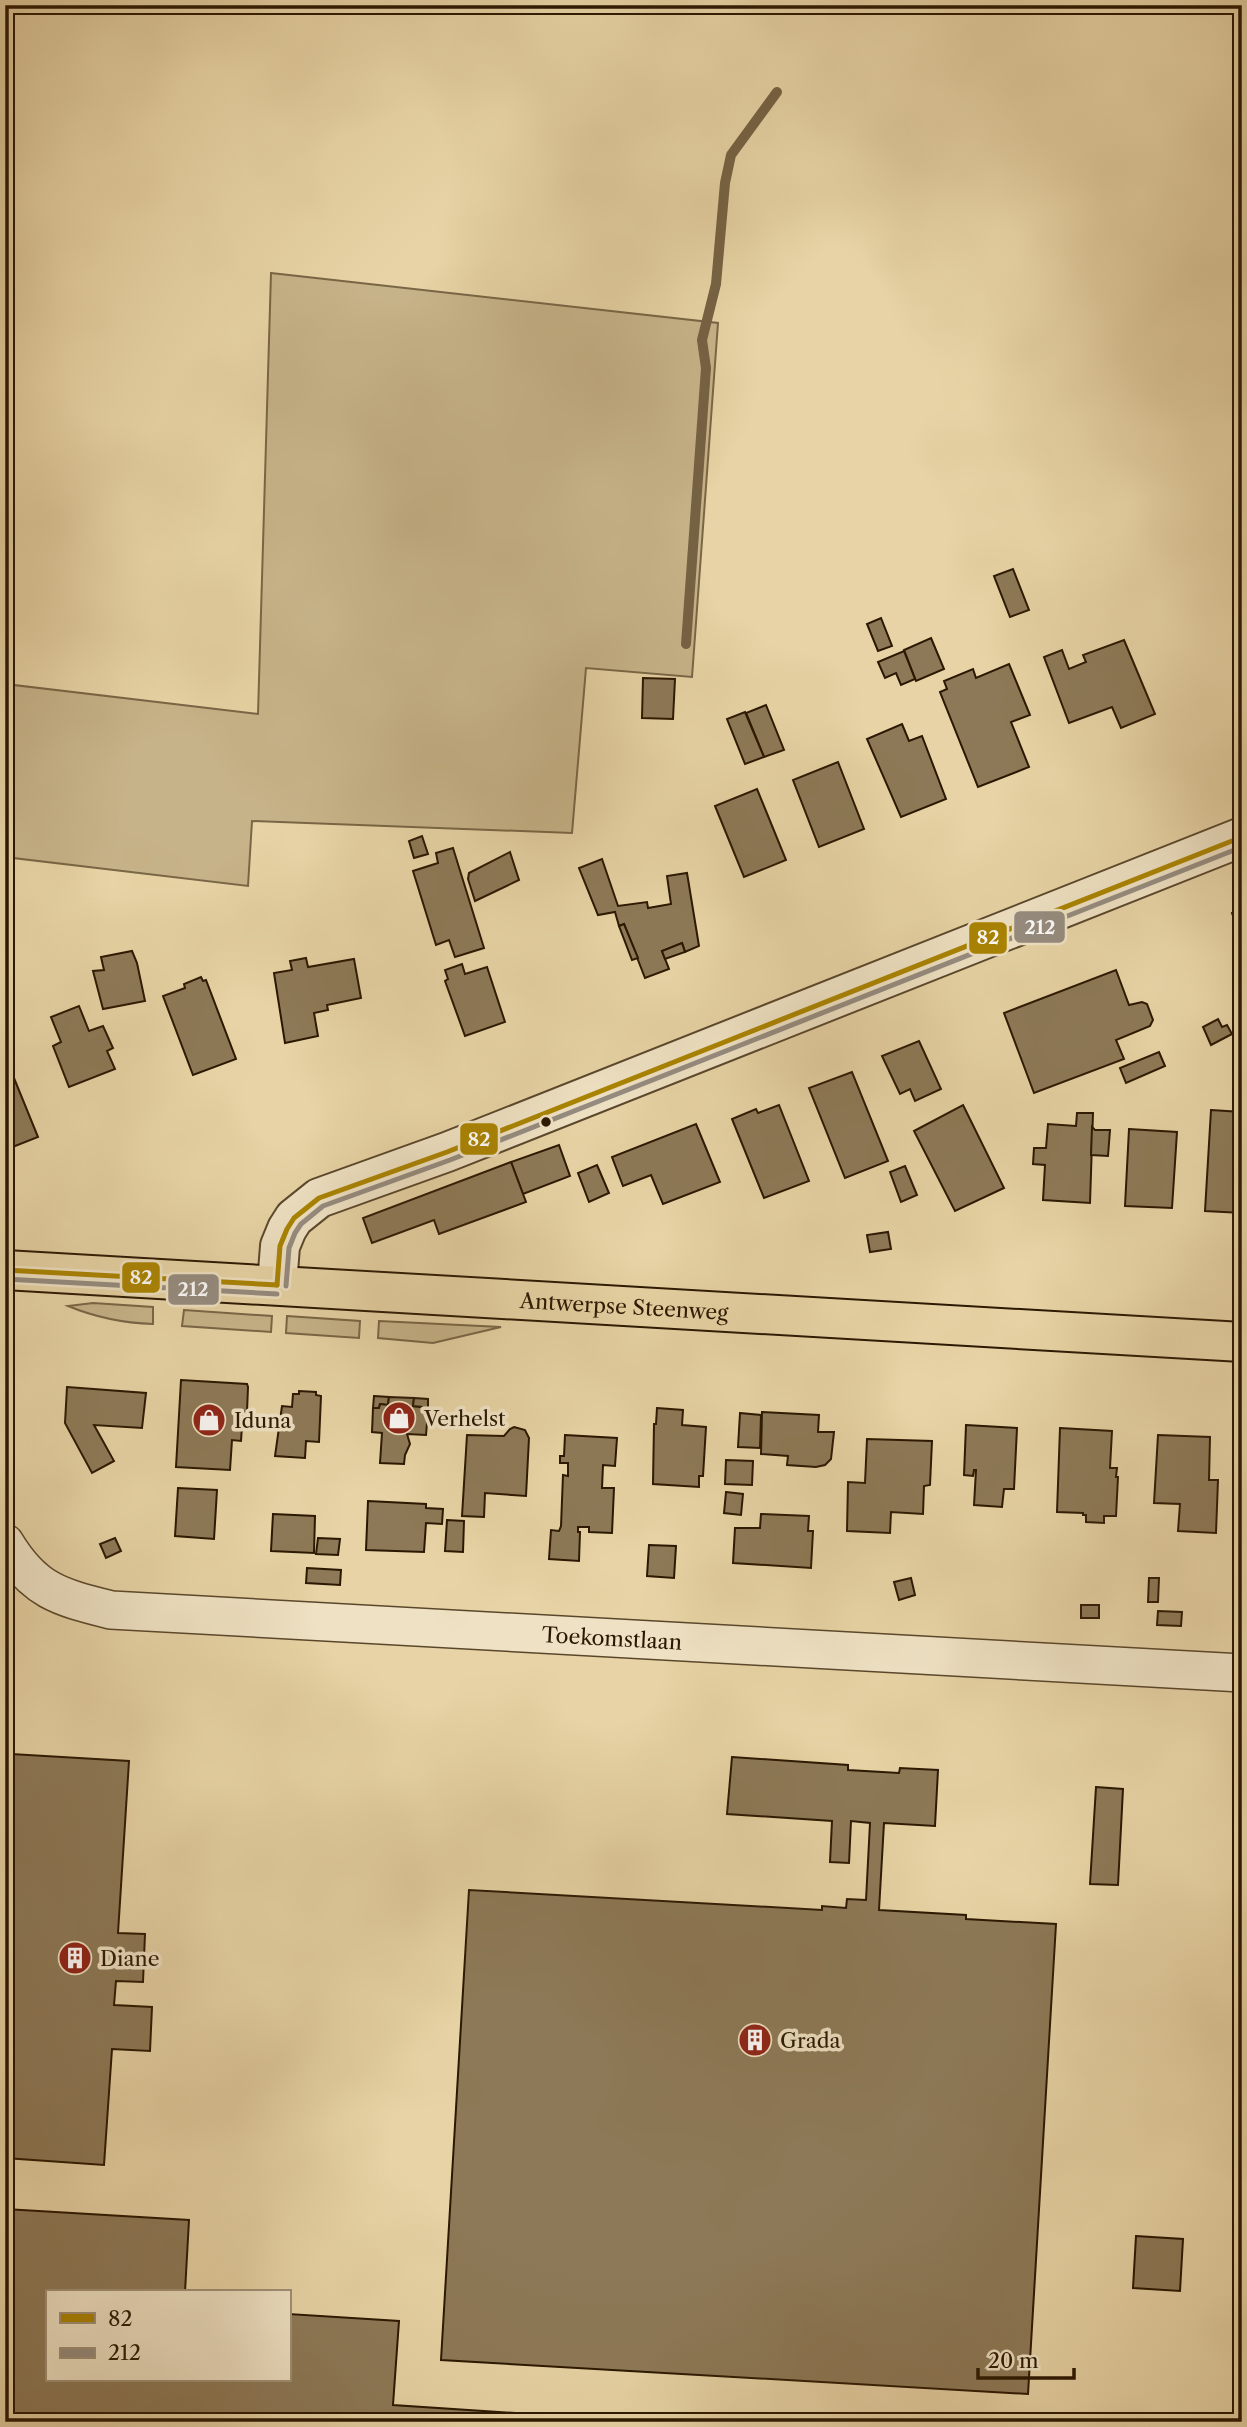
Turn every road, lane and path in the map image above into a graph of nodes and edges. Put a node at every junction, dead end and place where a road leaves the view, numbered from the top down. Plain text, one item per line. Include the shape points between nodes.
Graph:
1 (1242, 837) edge
2 (5, 1269) edge
3 (277, 1286) junction
4 (1242, 1342) edge
5 (5, 1543) edge
6 (1242, 1673) edge

1 - 3 street via 447,1152 319,1198 287,1229
2 - 3 main road, Antwerpse Steenweg
3 - 4 main road, Antwerpse Steenweg
5 - 6 street, Toekomstlaan via 42,1586 73,1601 111,1610

